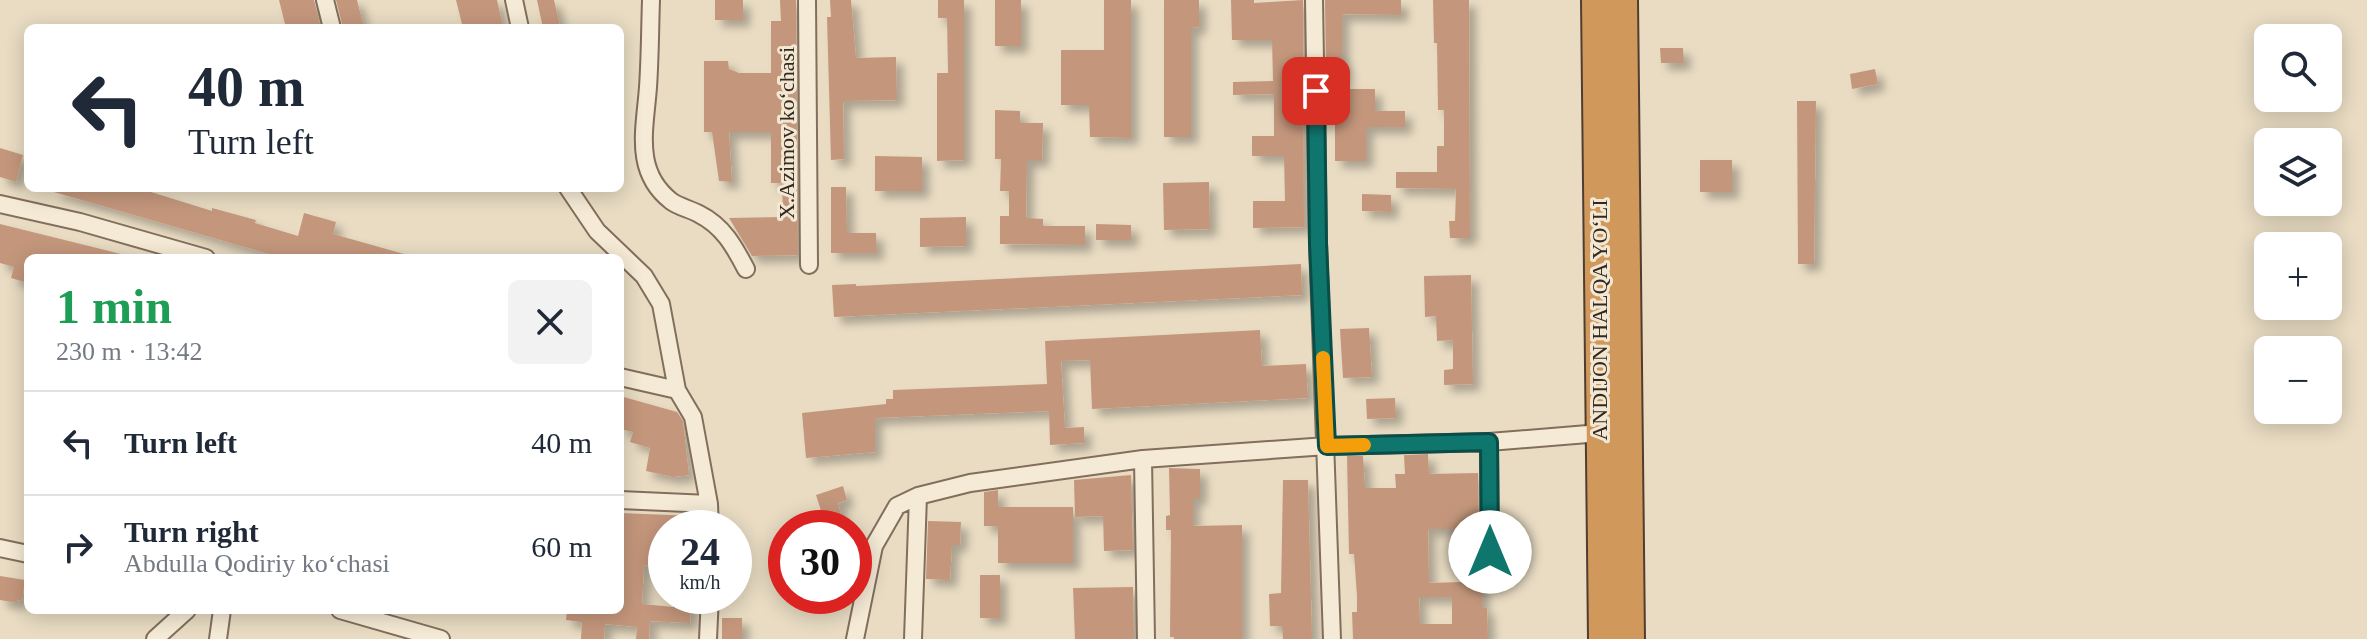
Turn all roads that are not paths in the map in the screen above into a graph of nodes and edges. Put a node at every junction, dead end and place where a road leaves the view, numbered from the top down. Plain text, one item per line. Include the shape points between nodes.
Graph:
1 (325, 0) edge
2 (514, 0) edge
3 (651, 0) edge
4 (807, 0) edge
5 (1314, 0) edge
6 (1597, 0) edge
7 (1622, 0) edge
8 (331, 24) edge
9 (519, 24) edge
10 (571, 192) edge
11 (0, 204) edge
12 (192, 254) edge
13 (621, 254) edge
14 (624, 257) edge
15 (809, 265) dead end
16 (746, 269) dead end
17 (624, 378) edge
18 (677, 390) junction
19 (1600, 433) junction
20 (1489, 442) junction
21 (1327, 446) junction
22 (1143, 459) junction
23 (918, 496) junction
24 (624, 500) edge
25 (709, 504) junction
26 (709, 510) edge
27 (0, 548) edge
28 (24, 553) edge
29 (1490, 579) dead end
30 (183, 614) edge
31 (221, 614) edge
32 (354, 614) edge
33 (709, 614) edge
34 (155, 639) edge
35 (218, 639) edge
36 (441, 639) edge
37 (708, 639) edge
38 (855, 639) edge
39 (913, 639) edge
40 (1146, 639) edge
41 (1332, 639) edge
42 (1604, 639) edge
43 (1629, 639) edge

1 - 8 street
2 - 9 street
3 - 16 street via 643,159 652,182 673,202 719,226
4 - 15 street, X.Azimov koʻchasi
5 - 21 street
6 - 19 highway, ANDIJON HALQA YO‘LI
7 - 43 highway, ANDIJON HALQA YO‘LI
10 - 13 street via 597,231
11 - 12 street
14 - 18 street via 661,304
17 - 18 street
18 - 25 street via 693,417
19 - 20 street
19 - 42 highway, ANDIJON HALQA YO‘LI
20 - 21 street
20 - 29 street
21 - 22 street
21 - 41 street
22 - 23 street via 970,483
22 - 40 street
23 - 38 street via 897,506 874,546
23 - 39 street
24 - 25 street
25 - 26 street
27 - 28 street
30 - 34 street
31 - 35 street
32 - 36 street
33 - 37 street

